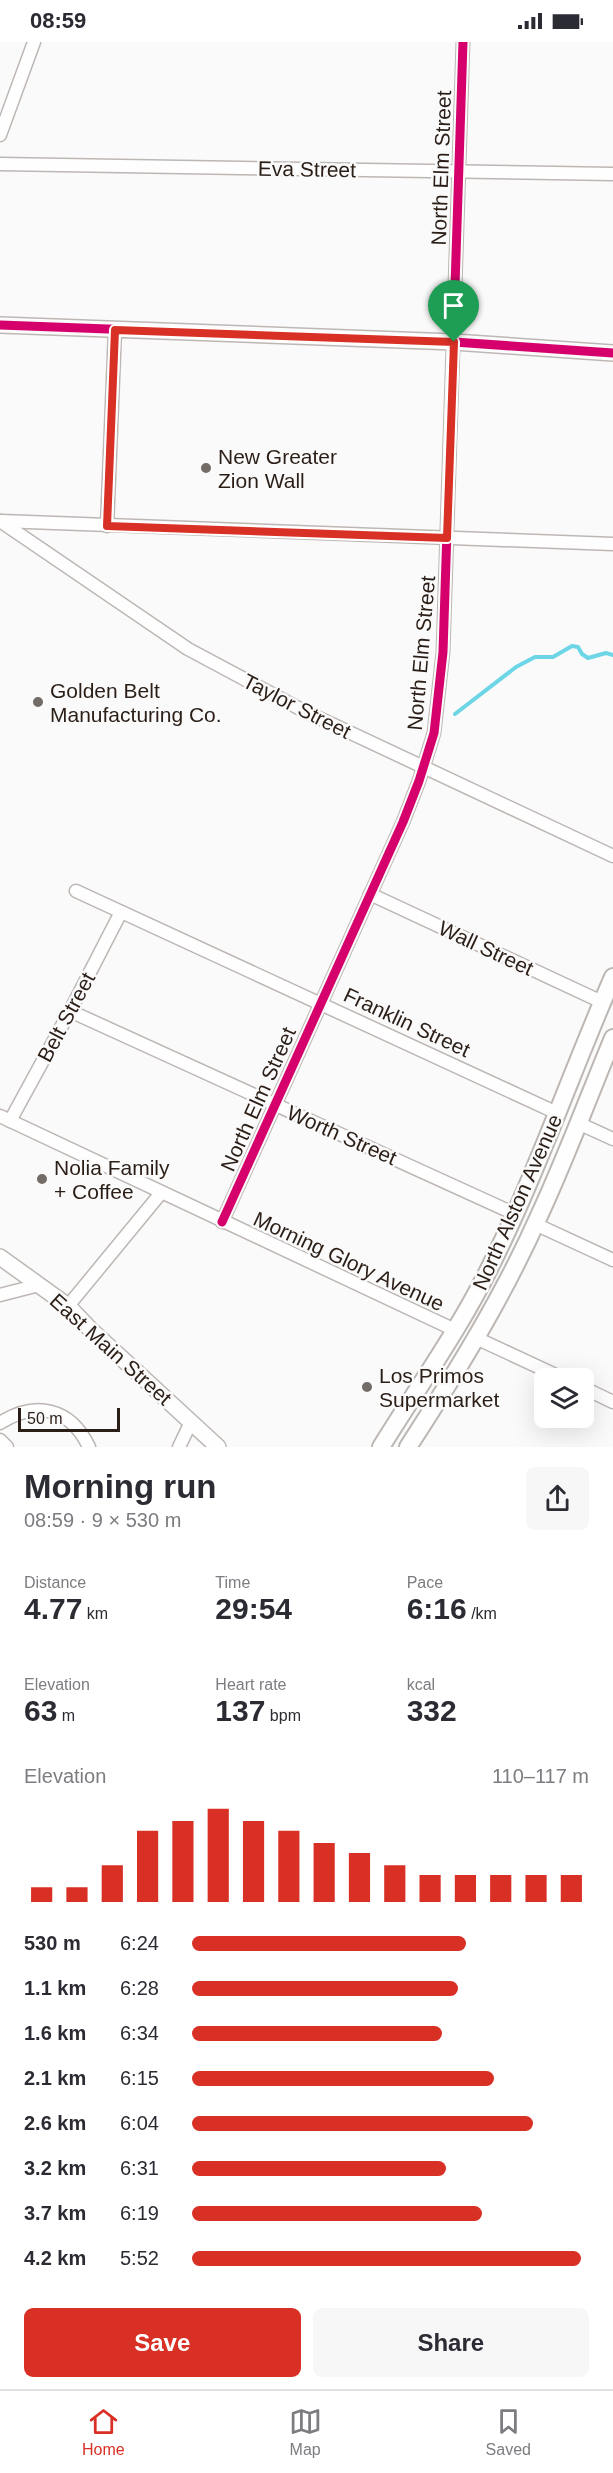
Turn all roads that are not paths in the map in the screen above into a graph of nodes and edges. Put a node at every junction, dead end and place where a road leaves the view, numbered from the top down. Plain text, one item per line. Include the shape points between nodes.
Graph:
1 (34, 42) edge
2 (463, 42) edge
3 (0, 135) edge
4 (0, 164) edge
5 (459, 171) junction
6 (613, 174) edge
7 (0, 325) edge
8 (115, 330) junction
9 (454, 342) junction
10 (613, 353) edge
11 (0, 521) edge
12 (107, 526) junction
13 (447, 538) junction
14 (613, 544) edge
15 (424, 768) junction
16 (613, 856) edge
17 (76, 891) dead end
18 (370, 894) junction
19 (121, 912) junction
20 (613, 976) edge
21 (321, 1002) junction
22 (602, 1002) junction
23 (70, 1011) junction
24 (613, 1038) edge
25 (275, 1105) junction
26 (557, 1113) junction
27 (5, 1119) edge
28 (578, 1123) junction
29 (613, 1139) edge
30 (162, 1194) junction
31 (515, 1214) junction
32 (222, 1222) junction
33 (535, 1224) junction
34 (0, 1257) edge
35 (613, 1260) edge
36 (39, 1285) junction
37 (0, 1295) edge
38 (68, 1306) junction
39 (455, 1330) junction
40 (476, 1338) junction
41 (540, 1368) edge
42 (594, 1393) edge
43 (613, 1402) edge
44 (191, 1422) junction
45 (0, 1423) edge
46 (0, 1440) edge
47 (7, 1447) edge
48 (88, 1447) edge
49 (179, 1447) edge
50 (218, 1447) edge
51 (381, 1447) edge
52 (408, 1447) edge

1 - 3 street
2 - 5 street, North Elm Street
4 - 5 street, Eva Street
5 - 6 street, Eva Street
5 - 9 street, North Elm Street
7 - 8 street
8 - 9 street
8 - 12 street
9 - 10 street
9 - 13 street, North Elm Street
11 - 12 street
11 - 15 street, Taylor Street via 188,649 303,711
12 - 13 street
13 - 14 street
13 - 15 street, North Elm Street via 442,673 437,720
15 - 16 street, Taylor Street
15 - 18 street, North Elm Street
17 - 19 street, Franklin Street
18 - 21 street, North Elm Street
18 - 22 street, Wall Street
19 - 21 street, Franklin Street
19 - 23 street, Belt Street
20 - 22 main road, North Alston Avenue
21 - 25 street, North Elm Street
21 - 26 street, Franklin Street
22 - 26 main road, North Alston Avenue
23 - 25 street, Worth Street
23 - 27 street, Belt Street
24 - 28 main road, North Alston Avenue
25 - 31 street, Worth Street
25 - 32 street, North Elm Street
26 - 31 main road, North Alston Avenue
27 - 30 street, Morning Glory Avenue
28 - 29 street
28 - 33 main road, North Alston Avenue
30 - 32 street, Morning Glory Avenue
30 - 38 street
31 - 39 main road, North Alston Avenue
32 - 39 street, Morning Glory Avenue
33 - 35 street
33 - 40 main road, North Alston Avenue
34 - 36 street, East Main Street
36 - 37 street
36 - 38 street, East Main Street
38 - 44 street, East Main Street
39 - 51 main road, North Alston Avenue
40 - 41 street
40 - 52 main road, North Alston Avenue
42 - 43 street
44 - 49 street
44 - 50 street, East Main Street
45 - 48 street via 22,1411 46,1410 65,1419
46 - 47 street

